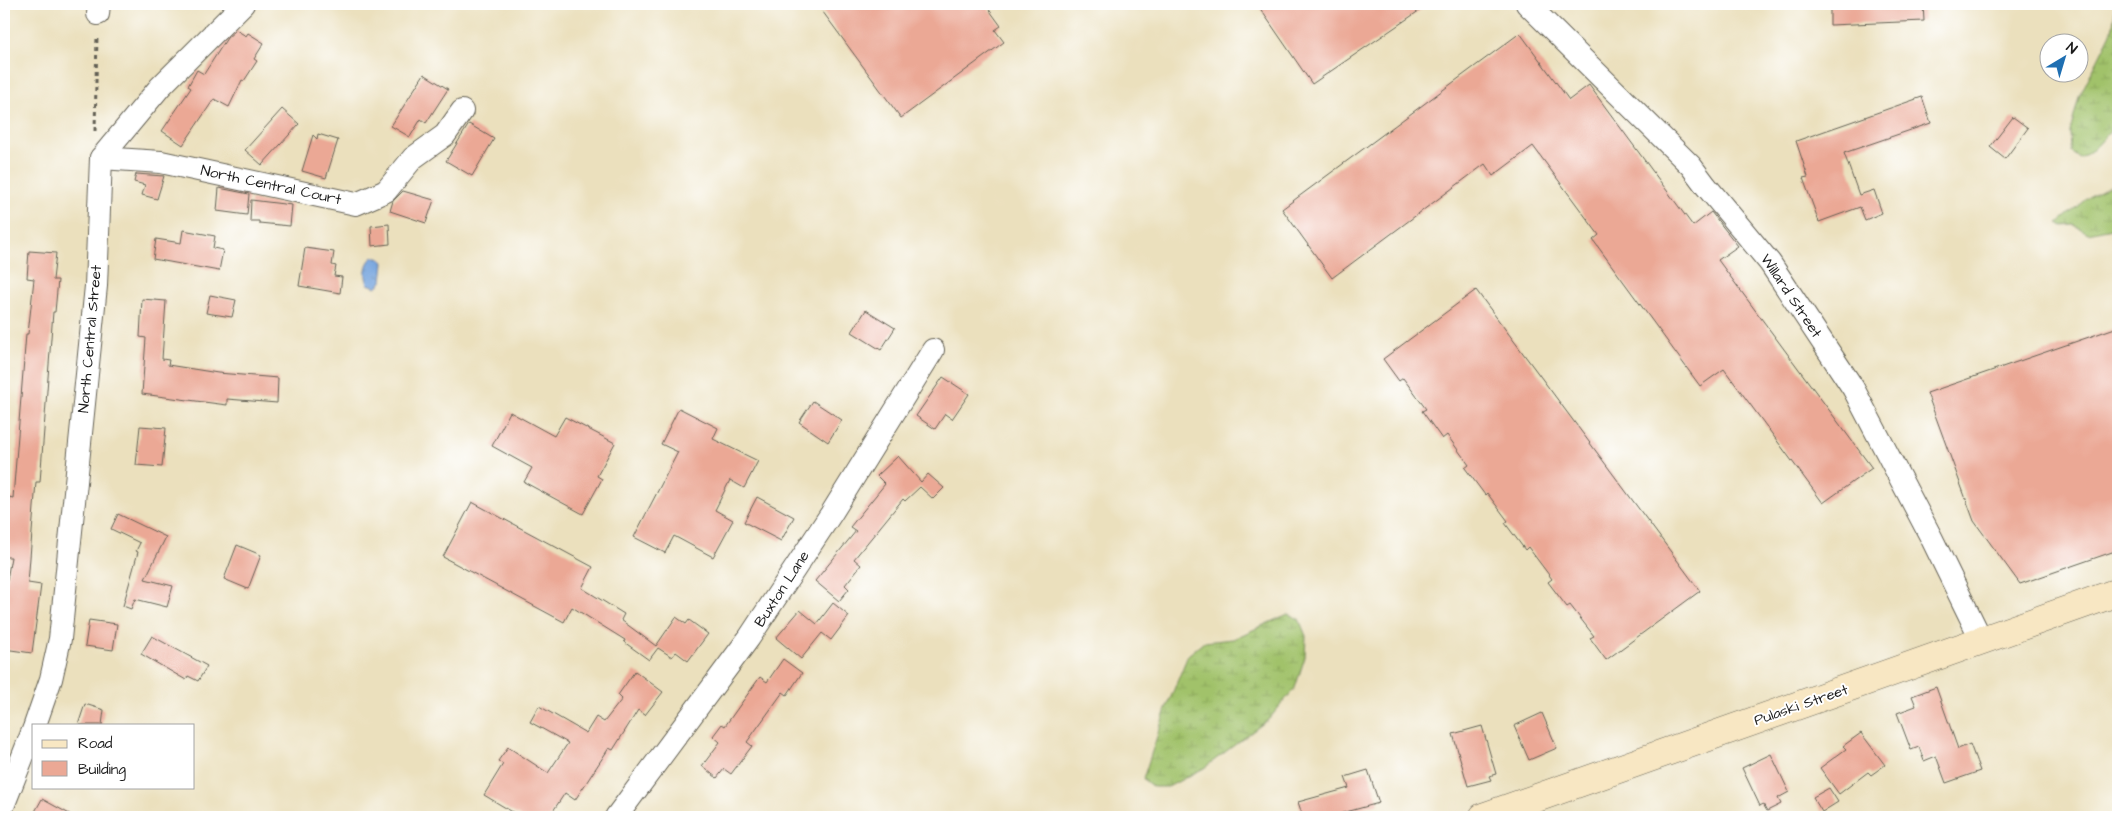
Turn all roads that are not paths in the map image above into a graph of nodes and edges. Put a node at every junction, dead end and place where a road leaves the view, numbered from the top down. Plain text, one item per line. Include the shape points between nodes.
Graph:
1 (243, 4) edge
2 (1527, 4) edge
3 (462, 111) dead end
4 (98, 148) junction
5 (933, 350) dead end
6 (2118, 592) edge
7 (1982, 640) junction
8 (35, 724) edge
9 (32, 731) edge
10 (4, 804) edge
11 (616, 817) edge
12 (1483, 817) edge

1 - 4 street
2 - 7 street, Willard Street via 1691,166 1770,263 1853,388
3 - 4 street, North Central Court via 445,136 413,158 386,191 356,204
4 - 8 street, North Central Street via 96,286 62,620 51,679
5 - 11 street, Buxton Lane via 749,638
6 - 7 main road, Pulaski Street
7 - 12 main road, Pulaski Street
9 - 10 street, North Central Street

